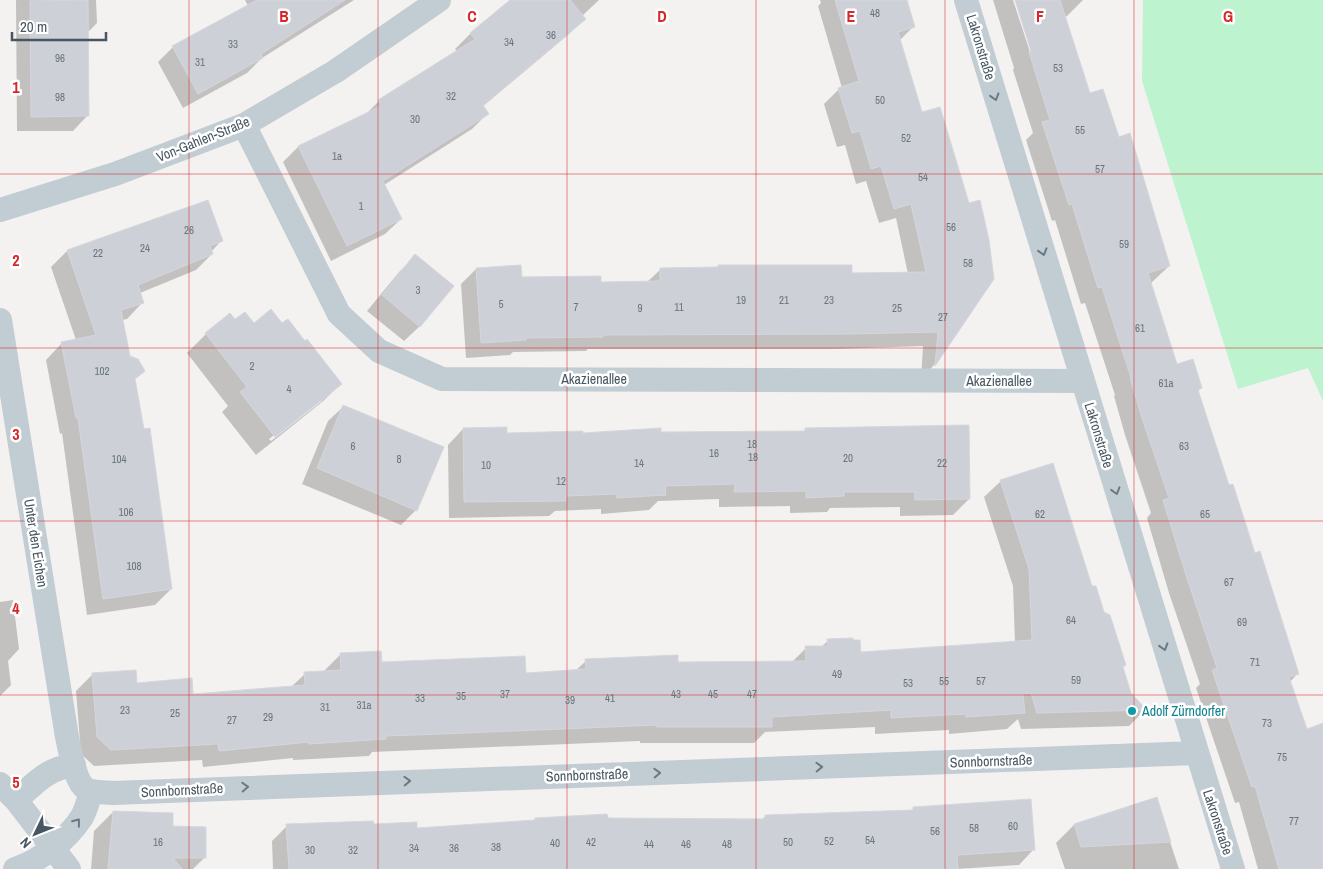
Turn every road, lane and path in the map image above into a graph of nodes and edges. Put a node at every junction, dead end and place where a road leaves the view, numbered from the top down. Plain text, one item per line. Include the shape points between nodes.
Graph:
1 (439, 0) edge
2 (966, 0) edge
3 (244, 125) junction
4 (0, 210) edge
5 (0, 320) edge
6 (1082, 381) junction
7 (1196, 753) junction
8 (74, 765) junction
9 (91, 791) junction
10 (8, 792) edge
11 (53, 849) junction
12 (15, 869) edge
13 (70, 869) edge
14 (1233, 869) edge

1 - 3 street, Von-Gahlen-Straße via 336,71
2 -> 6 street, Lakronstraße
3 - 4 street, Von-Gahlen-Straße via 115,174
3 - 6 street, Akazienallee via 339,314 379,351 442,379
5 - 8 street, Unter den Eichen via 65,727
6 -> 7 street, Lakronstraße
9 -> 7 street, Sonnbornstraße via 114,793
7 - 14 street, Lakronstraße
8 - 9 street, Unter den Eichen via 79,782
8 - 10 street via 60,767
11 -> 9 street via 82,816
10 - 11 street
11 - 12 street
11 - 13 street

